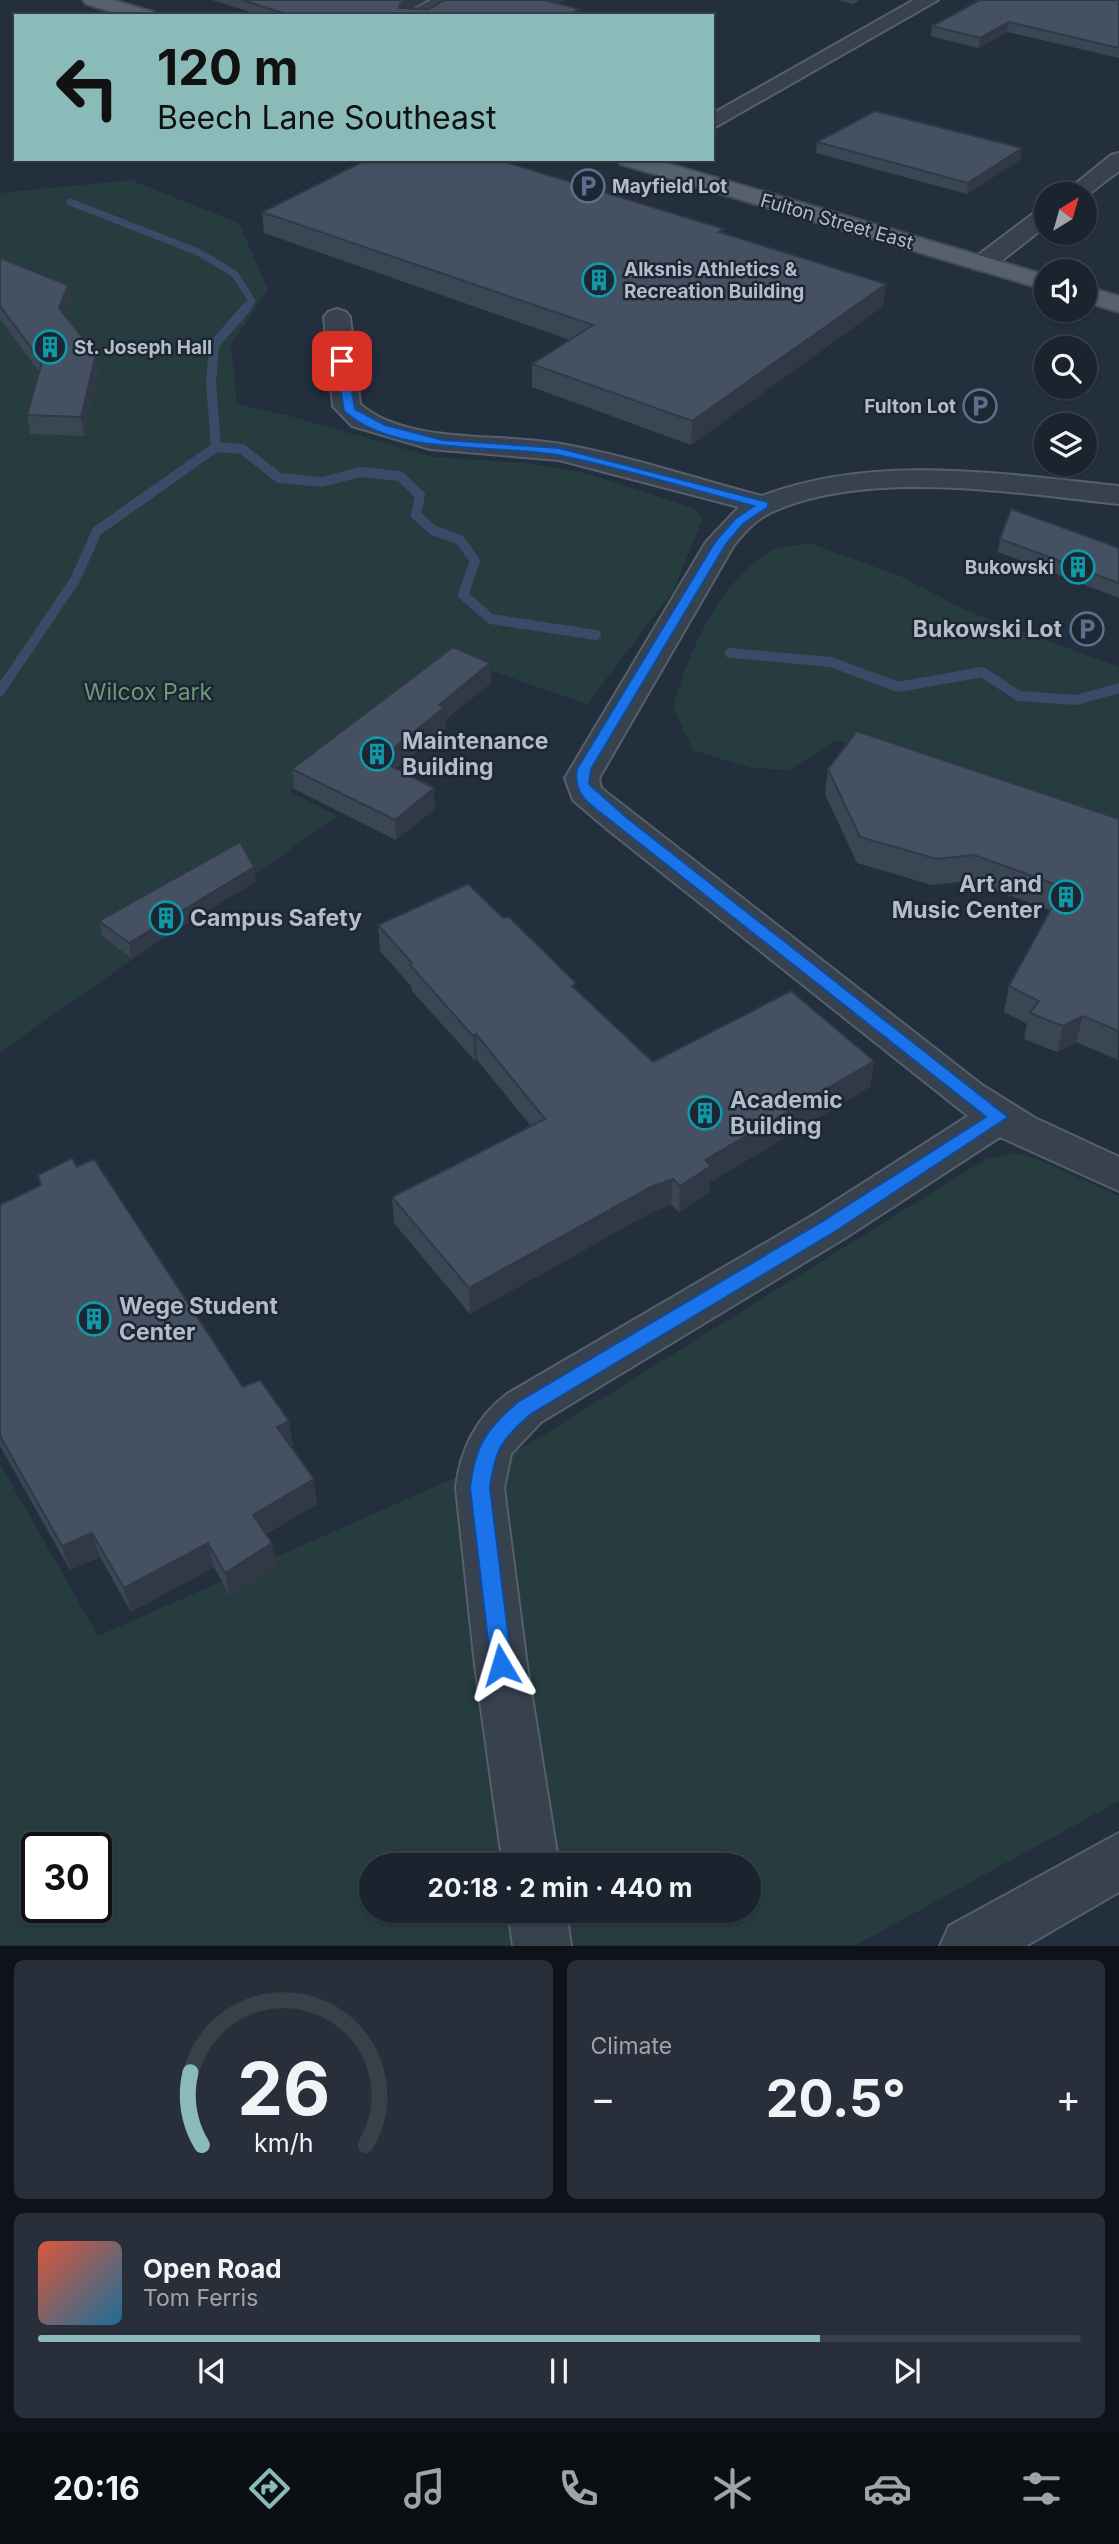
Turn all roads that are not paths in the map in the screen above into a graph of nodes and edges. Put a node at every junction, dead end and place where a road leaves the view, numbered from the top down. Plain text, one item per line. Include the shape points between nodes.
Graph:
1 (93, 0) edge
2 (447, 0) edge
3 (928, 0) edge
4 (139, 14) edge
5 (416, 14) edge
6 (714, 122) edge
7 (1119, 160) edge
8 (640, 161) edge
9 (1090, 182) edge
10 (1034, 224) edge
11 (982, 264) junction
12 (1034, 279) edge
13 (1097, 298) edge
14 (1119, 304) edge
15 (337, 317) dead end
16 (1119, 495) edge
17 (764, 505) junction
18 (999, 1117) junction
19 (1119, 1175) edge
20 (529, 1853) edge
21 (1119, 1861) edge
22 (539, 1923) edge
23 (542, 1945) edge
24 (969, 1945) edge

1 - 4 main road
2 - 5 street
3 - 6 street
7 - 9 street
8 - 11 main road, Fulton Street East
10 - 11 street
11 - 12 main road, Fulton Street East
13 - 14 main road
15 - 17 street via 347,406 372,424 430,442 559,452
16 - 17 street via 928,481 817,489
17 - 18 street via 721,542 584,769 585,792
18 - 19 street
18 - 20 street via 830,1226 524,1408 493,1438 480,1488
21 - 24 street
22 - 23 street

